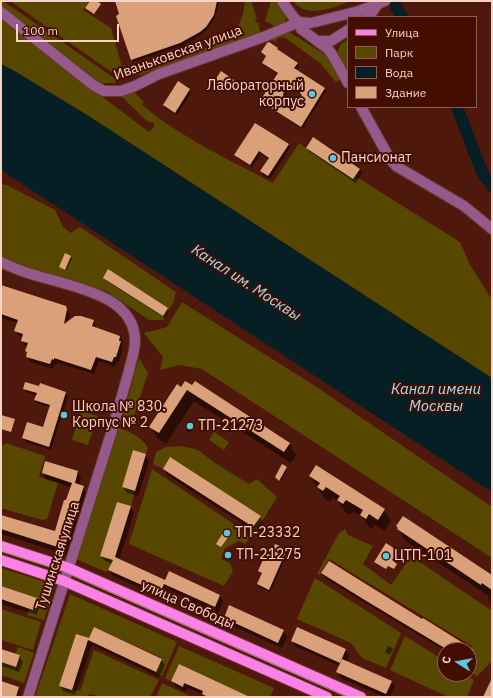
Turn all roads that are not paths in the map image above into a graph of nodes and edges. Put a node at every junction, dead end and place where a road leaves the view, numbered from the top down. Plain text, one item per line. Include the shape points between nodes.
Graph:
1 (282, 1) edge
2 (381, 3) edge
3 (1, 12) edge
4 (368, 16) edge
5 (318, 21) junction
6 (299, 22) junction
7 (347, 31) edge
8 (337, 38) junction
9 (314, 39) junction
10 (333, 56) junction
11 (347, 81) edge
12 (362, 108) edge
13 (492, 229) edge
14 (1, 262) edge
15 (1, 546) edge
16 (1, 560) edge
17 (69, 568) junction
18 (64, 581) junction
19 (28, 697) edge
20 (327, 697) edge
21 (361, 697) edge

1 - 6 street
2 - 4 street
2 - 5 street, Иваньковская улица
3 - 6 street, Иваньковская улица via 97,88 112,92 135,86 159,74
5 - 6 street, Иваньковская улица
5 - 9 street via 312,28
6 - 9 street via 301,29
7 - 8 street
8 - 9 street via 331,41
8 - 10 street
9 - 10 street
10 - 11 street
12 - 13 street via 396,166 464,206
14 - 17 street, Тушинская улица via 31,274 92,292 115,304 130,320 134,333 133,353 114,424
15 - 17 main road, улица Свободы
16 - 18 main road, улица Свободы
17 - 18 street, Тушинская улица
17 - 21 main road, улица Свободы
18 - 19 street, Тушинская улица
18 - 20 main road, улица Свободы

